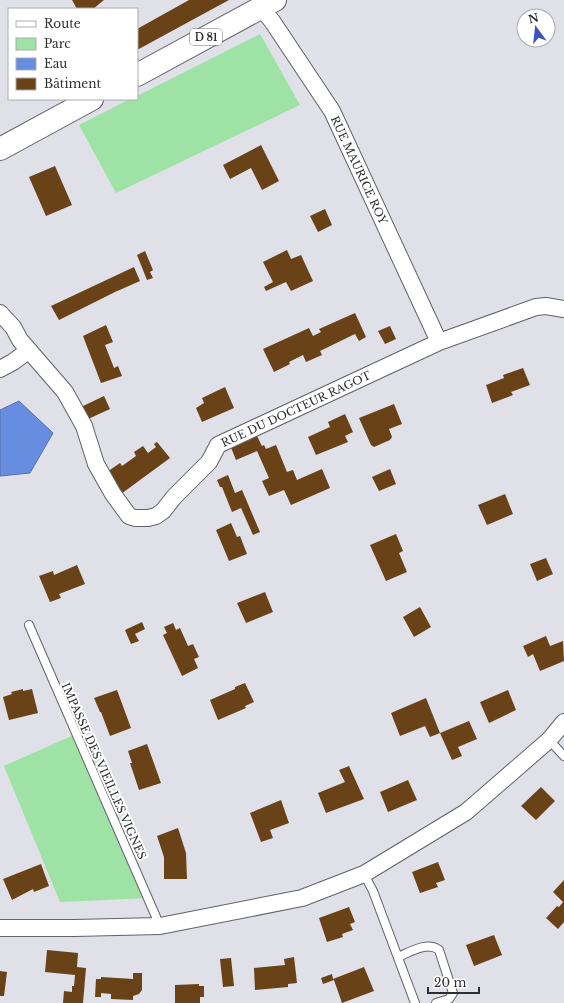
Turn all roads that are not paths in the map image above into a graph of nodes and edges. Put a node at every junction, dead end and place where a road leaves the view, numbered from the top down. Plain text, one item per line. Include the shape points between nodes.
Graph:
1 (268, 4) edge
2 (138, 74) edge
3 (90, 100) edge
4 (0, 149) edge
5 (561, 308) edge
6 (0, 313) edge
7 (439, 342) junction
8 (29, 350) junction
9 (0, 369) edge
10 (29, 625) dead end
11 (564, 722) edge
12 (549, 740) junction
13 (564, 756) edge
14 (364, 874) junction
15 (160, 926) junction
16 (0, 928) edge
17 (398, 957) junction
18 (414, 1003) edge
19 (436, 1003) edge

1 - 2 main road, D 81
1 - 7 street, RUE MAURICE ROY via 272,21 332,111
3 - 4 main road
5 - 7 street, RUE DU DOCTEUR RAGOT via 536,307
6 - 8 street, RUE DU DOCTEUR RAGOT
7 - 8 street, RUE DU DOCTEUR RAGOT via 218,445 209,462 163,511 148,518 130,516 113,494 96,464 77,412 65,392
8 - 9 street
10 - 15 lane, IMPASSE DES VIEILLES VIGNES
11 - 12 street
12 - 13 lane
12 - 14 street via 466,812
14 - 15 street via 302,898
14 - 17 lane
15 - 16 street
17 - 18 lane
17 - 19 lane via 427,946 434,946 439,950 453,993 449,999

